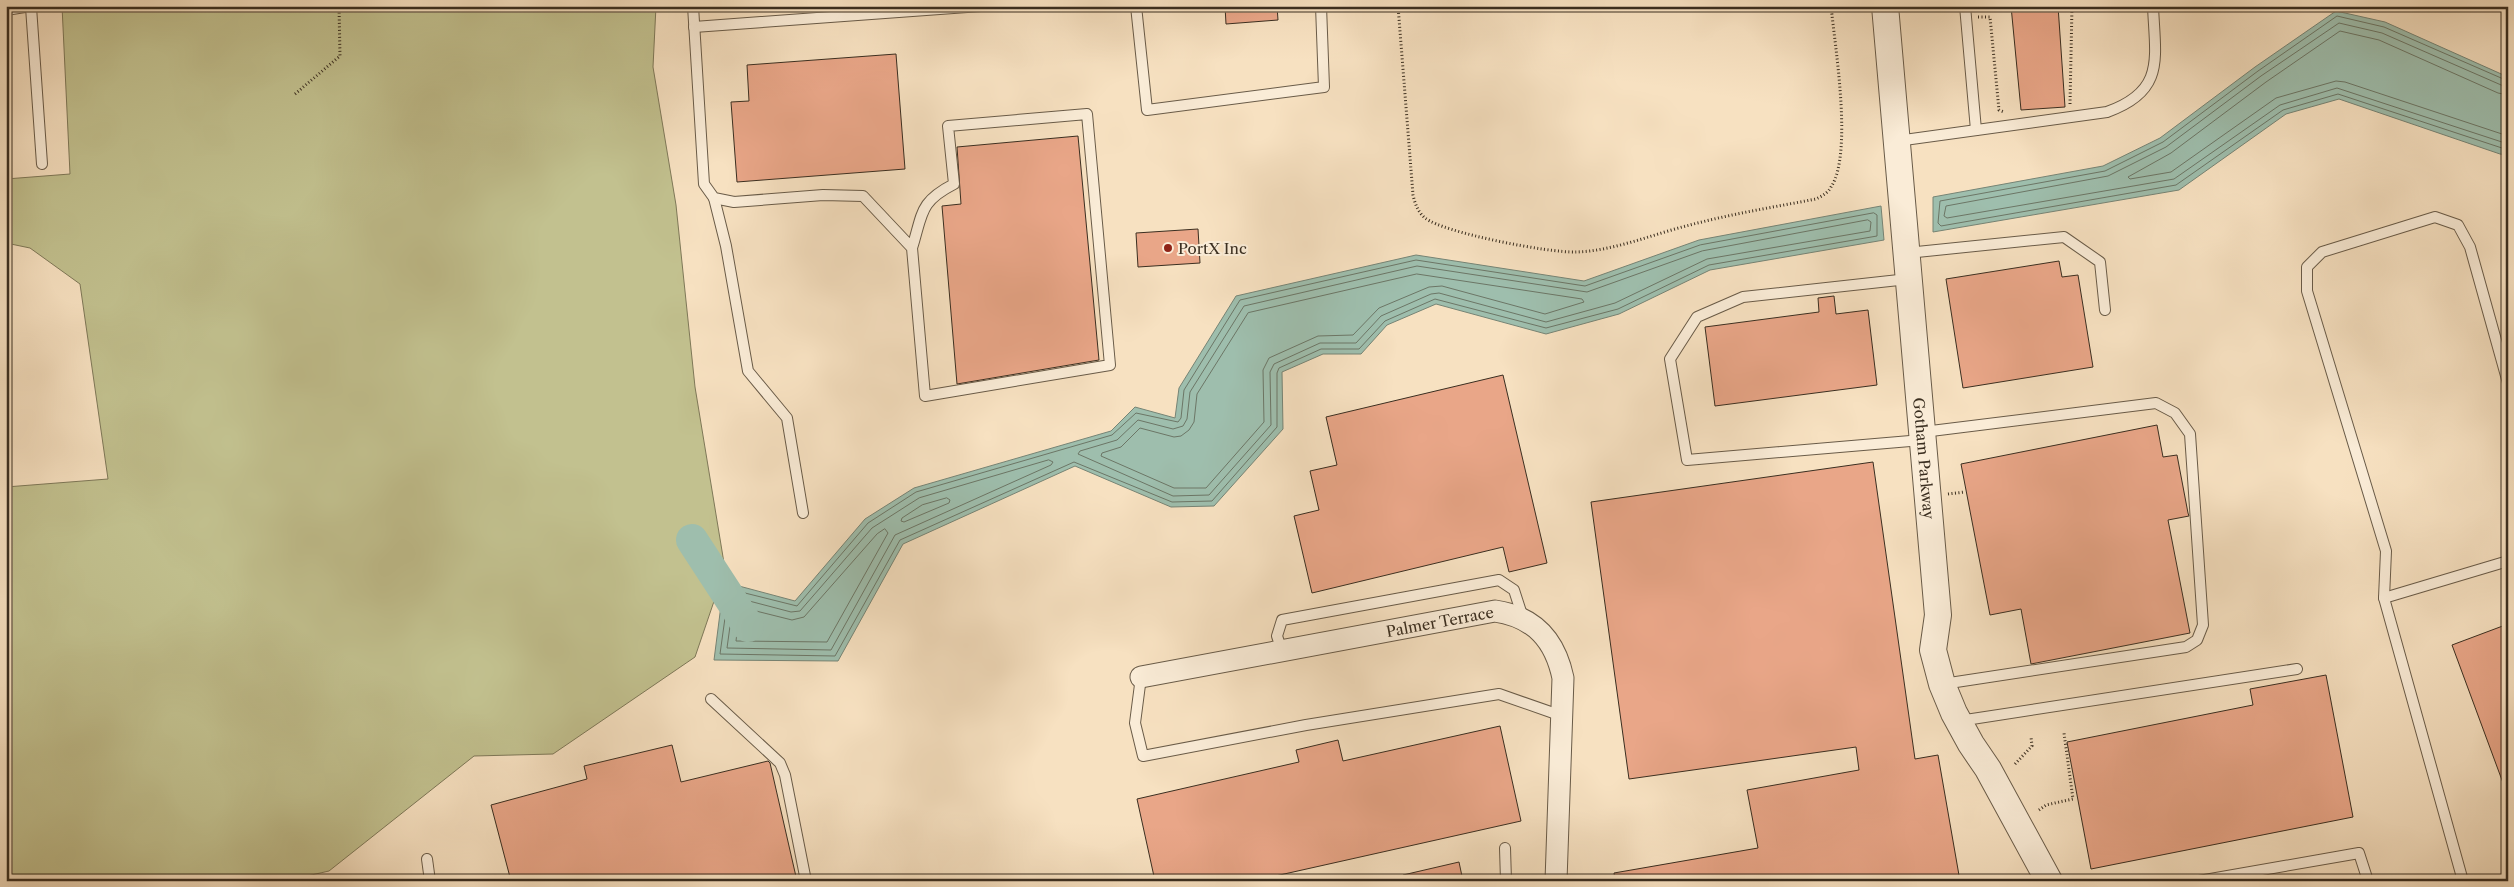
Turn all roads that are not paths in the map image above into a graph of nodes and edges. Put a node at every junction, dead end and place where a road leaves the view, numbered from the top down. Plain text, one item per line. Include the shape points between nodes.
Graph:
1 (693, 6) edge
2 (981, 6) edge
3 (1136, 6) edge
4 (1321, 6) edge
5 (1885, 6) edge
6 (1965, 6) edge
7 (2153, 6) edge
8 (31, 7) edge
9 (6, 10) edge
10 (694, 27) junction
11 (1976, 130) junction
12 (1896, 141) junction
13 (42, 164) dead end
14 (714, 198) junction
15 (912, 248) junction
16 (1907, 266) junction
17 (2105, 310) dead end
18 (2508, 383) edge
19 (1922, 436) junction
20 (802, 513) dead end
21 (2508, 561) edge
22 (2384, 598) junction
23 (1523, 619) junction
24 (1282, 651) junction
25 (2297, 669) dead end
26 (1141, 677) joint
27 (1942, 684) junction
28 (711, 699) dead end
29 (1562, 716) junction
30 (1958, 721) junction
31 (1505, 848) dead end
32 (427, 859) dead end
33 (430, 881) edge
34 (806, 881) edge
35 (1506, 881) edge
36 (1556, 881) edge
37 (2049, 881) edge
38 (2199, 881) edge
39 (2368, 881) edge
40 (2463, 881) edge

1 - 10 lane
2 - 10 lane
3 - 4 lane via 1147,110 1324,87
5 - 12 street, Gotham Parkway
6 - 11 lane
7 - 11 lane via 2155,69 2151,80 2132,100 2107,112
8 - 9 lane
8 - 13 lane
10 - 14 lane via 704,184
11 - 12 lane
12 - 16 street, Gotham Parkway
14 - 15 lane via 734,202 823,195 863,196
14 - 20 lane via 726,246 748,372 787,418
15 - 15 lane via 926,204 932,196 954,184 948,126 1087,114 1110,365 925,396
16 - 17 lane via 2064,237 2100,262
16 - 19 street, Gotham Parkway
16 - 19 lane via 1743,297 1697,317 1670,359 1687,460
18 - 22 lane via 2470,247 2458,225 2436,218 2322,252 2307,267 2307,291 2386,551
19 - 27 street, Gotham Parkway via 1938,615 1933,650
19 - 27 lane via 2156,404 2175,413 2190,434 2203,625 2197,640 2186,647
21 - 22 lane
22 - 40 lane
23 - 24 street, Palmer Terrace via 1495,611
23 - 24 lane via 1514,590 1499,580 1282,620 1277,636
23 - 29 street, Palmer Terrace via 1551,643 1559,660 1563,678
24 - 26 street, Palmer Terrace
25 - 30 lane
26 - 29 lane via 1135,723 1143,756 1306,725 1499,694
27 - 30 street, Gotham Parkway
28 - 34 lane via 780,763
29 - 36 street, Palmer Terrace
30 - 37 street, Gotham Parkway
31 - 35 lane
32 - 33 lane
38 - 39 lane via 2359,854

